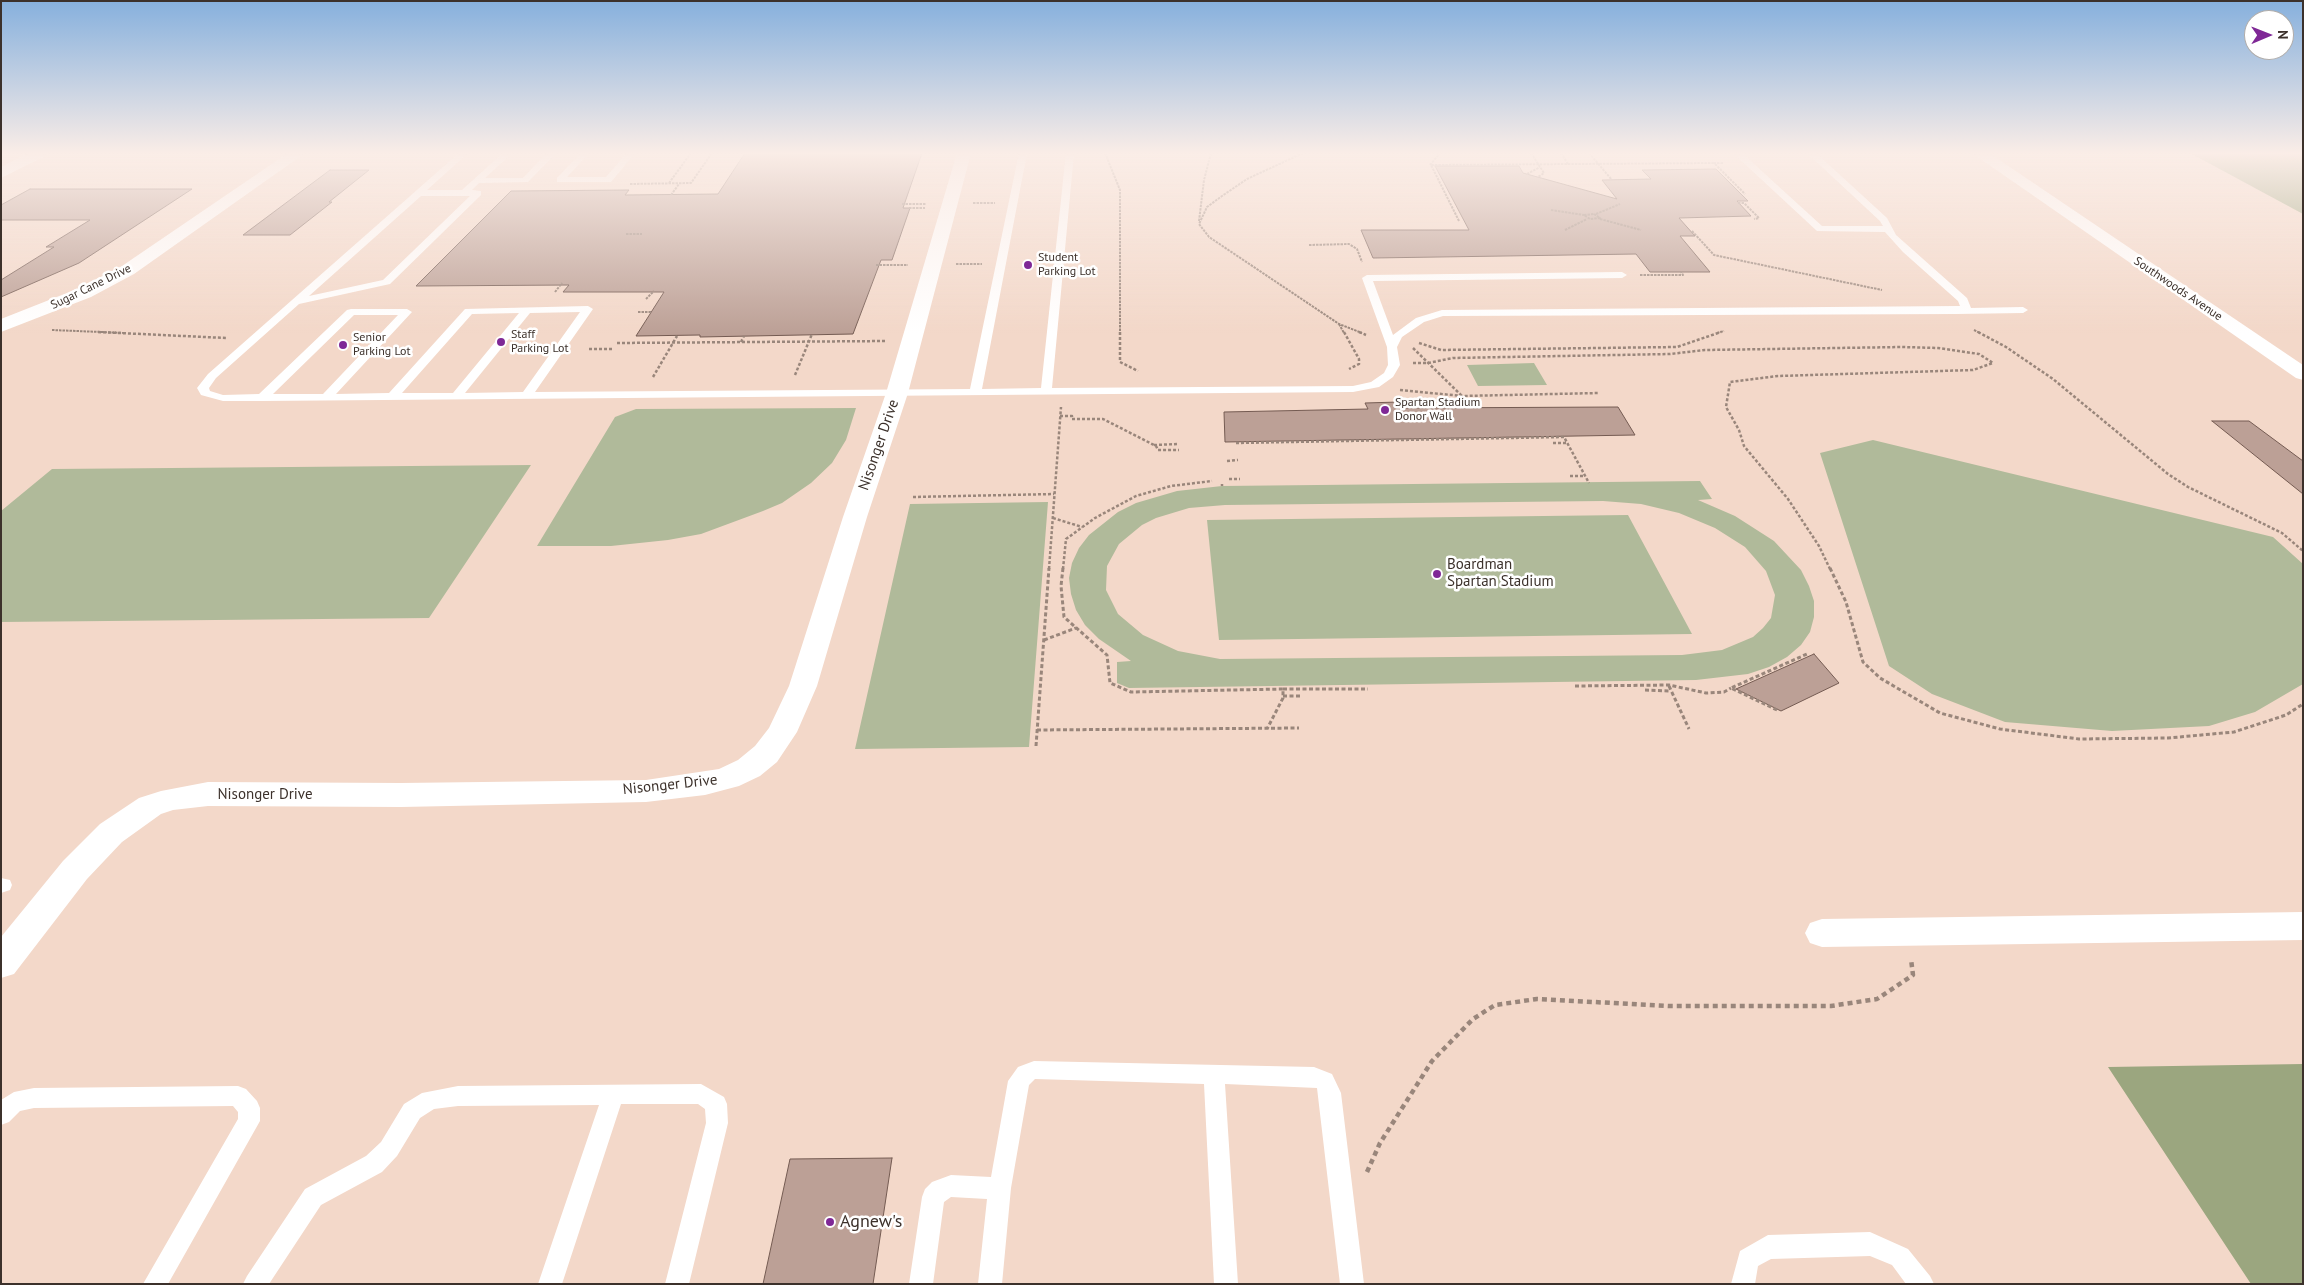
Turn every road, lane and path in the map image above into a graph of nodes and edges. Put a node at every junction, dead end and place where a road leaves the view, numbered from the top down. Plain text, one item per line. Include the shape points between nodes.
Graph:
1 (211, 213) edge
2 (396, 213) edge
3 (457, 213) edge
4 (947, 213) edge
5 (1011, 213) edge
6 (1064, 213) edge
7 (1120, 213) edge
8 (1200, 213) edge
9 (1204, 213) edge
10 (1455, 213) edge
11 (1571, 213) edge
12 (1754, 213) edge
13 (1803, 213) edge
14 (1876, 213) edge
15 (2067, 213) edge
16 (1596, 214) joint
17 (1584, 215) junction
18 (1587, 219) junction
19 (1599, 219) junction
20 (1754, 219) dead end
21 (1459, 221) dead end
22 (1199, 224) junction
23 (1888, 228) junction
24 (1564, 230) dead end
25 (1641, 230) dead end
26 (1692, 231) dead end
27 (626, 234) dead end
28 (642, 234) dead end
29 (1309, 244) dead end
30 (1362, 263) dead end
31 (912, 264) dead end
32 (876, 265) dead end
33 (1681, 272) dead end
34 (1622, 275) joint
35 (654, 291) dead end
36 (1888, 291) dead end
37 (646, 299) dead end
38 (296, 302) junction
39 (527, 310) junction
40 (2024, 310) dead end
41 (1954, 311) junction
42 (638, 312) dead end
43 (652, 312) dead end
44 (1339, 324) junction
45 (1, 326) edge
46 (1966, 327) dead end
47 (49, 330) dead end
48 (1729, 330) dead end
49 (812, 334) dead end
50 (677, 336) dead end
51 (744, 336) dead end
52 (254, 339) junction
53 (889, 340) dead end
54 (809, 341) junction
55 (617, 342) dead end
56 (674, 342) junction
57 (741, 342) junction
58 (1396, 342) junction
59 (589, 349) dead end
60 (613, 349) dead end
61 (1428, 363) junction
62 (1394, 365) junction
63 (1349, 369) junction
64 (1343, 371) dead end
65 (1142, 372) dead end
66 (2303, 374) edge
67 (1397, 390) dead end
68 (1046, 392) junction
69 (1062, 392) junction
70 (897, 393) junction
71 (975, 393) junction
72 (1599, 393) dead end
73 (788, 394) junction
74 (643, 395) junction
75 (456, 396) junction
76 (526, 396) junction
77 (1462, 396) junction
78 (326, 397) junction
79 (392, 397) junction
80 (262, 398) junction
81 (1060, 416) junction
82 (1236, 443) dead end
83 (1553, 443) dead end
84 (1568, 443) junction
85 (1153, 444) junction
86 (1178, 444) dead end
87 (1179, 450) dead end
88 (1227, 460) dead end
89 (1238, 460) dead end
90 (1570, 476) dead end
91 (1585, 476) junction
92 (1229, 479) dead end
93 (1240, 479) dead end
94 (1212, 480) dead end
95 (1588, 483) dead end
96 (1054, 494) junction
97 (913, 497) dead end
98 (1053, 518) junction
99 (1083, 527) junction
100 (2303, 551) edge
101 (1076, 628) junction
102 (1044, 640) junction
103 (1807, 654) dead end
104 (1669, 685) junction
105 (1575, 686) dead end
106 (1731, 688) junction
107 (1282, 689) junction
108 (1368, 689) dead end
109 (1645, 690) dead end
110 (1671, 691) junction
111 (1282, 696) junction
112 (1300, 696) dead end
113 (2303, 704) edge
114 (1776, 710) dead end
115 (1299, 728) dead end
116 (1267, 729) junction
117 (1689, 729) dead end
118 (1037, 730) junction
119 (1036, 746) dead end
120 (2303, 926) edge
121 (1906, 932) junction
122 (1822, 933) dead end
123 (1, 963) edge
124 (1214, 1075) junction
125 (613, 1095) junction
126 (1, 1115) edge
127 (1364, 1178) dead end
128 (1000, 1188) junction
129 (155, 1284) edge
130 (254, 1284) edge
131 (550, 1284) edge
132 (676, 1284) edge
133 (921, 1284) edge
134 (990, 1284) edge
135 (1226, 1284) edge
136 (1352, 1284) edge
137 (1743, 1284) edge
138 (1922, 1284) edge

1 - 45 street, Sugar Cane Drive via 128,270 84,293
2 - 38 lane
3 - 38 lane via 386,282
4 - 70 street, Nisonger Drive
5 - 71 lane
6 - 68 lane
7 - 65 path via 1120,362
8 - 22 path
9 - 22 path
10 - 21 path
11 - 17 path
12 - 20 path via 1759,218
13 - 23 lane via 1820,229
14 - 23 lane
15 - 66 street, Southwoods Avenue
16 - 17 path
16 - 19 path
17 - 18 path
18 - 19 path
18 - 24 path
19 - 25 path
22 - 44 path via 1209,237
23 - 41 lane via 1906,250 1963,300 1966,308
26 - 36 path via 1714,256
27 - 28 path
29 - 30 path via 1351,244 1357,249
31 - 32 path
33 - 34 path via 1684,275
34 - 58 lane via 1367,278
35 - 37 path
38 - 52 lane
39 - 75 lane
39 - 76 lane via 588,309
39 - 79 lane via 469,311
40 - 41 lane
41 - 58 lane via 1442,313 1420,320 1398,335
42 - 43 path
44 - 58 path
44 - 63 path via 1359,359 1359,364
46 - 100 path via 2006,347 2053,379 2168,474 2282,533
47 - 52 path
48 - 58 path via 1678,347 1441,350
49 - 54 path
50 - 56 path
51 - 57 path
52 - 80 lane via 203,388 211,396
53 - 54 path
54 - 57 path
54 - 73 path
55 - 56 path
56 - 57 path
56 - 74 path
58 - 61 path
58 - 62 lane
59 - 60 path
61 - 62 path
61 - 77 path
61 - 113 path via 1452,358 1670,354 1705,350 1902,347 1980,354 1993,363 1973,370 1778,376 1730,382 1726,407 1744,446 1788,498 1819,546 1846,602 1863,662 1880,678 1940,713 2000,729 2079,739 2168,738 2234,732 2286,715
62 - 63 path
62 - 69 lane via 1389,376 1375,385 1353,389
63 - 64 path
67 - 77 path
68 - 69 lane
68 - 71 lane
69 - 81 path
70 - 71 lane
70 - 73 lane
70 - 123 street, Nisonger Drive via 803,686 782,732 766,754 749,768 705,784 646,791 208,794 172,799 150,806 111,833 76,870
72 - 77 path
73 - 74 lane
74 - 76 lane
75 - 76 lane
75 - 79 lane
78 - 79 lane
78 - 80 lane
78 - 80 lane via 406,312 351,312
81 - 85 path via 1103,418
81 - 96 path
82 - 84 path via 1564,437
83 - 84 path
84 - 91 path
85 - 86 path
85 - 87 path via 1158,450
88 - 89 path
90 - 91 path
91 - 95 path
92 - 93 path
94 - 99 path via 1171,486 1136,496
96 - 97 path
96 - 98 path
98 - 99 path
98 - 102 path
99 - 101 path via 1066,539 1061,586 1064,617
101 - 102 path
101 - 107 path via 1108,655 1110,683 1131,692
102 - 118 path
103 - 106 path
104 - 105 path
104 - 106 path via 1706,693 1724,692
104 - 110 path
106 - 114 path
107 - 108 path
107 - 111 path
109 - 110 path
110 - 117 path
111 - 112 path
111 - 116 path
115 - 116 path
116 - 118 path
118 - 119 path
120 - 121 street
121 - 122 street
121 - 127 path via 1914,975 1877,999 1831,1006 1669,1006 1536,999 1495,1005 1472,1020 1432,1060 1380,1143
124 - 128 lane via 1034,1070 1025,1074 1020,1081
124 - 135 lane
124 - 136 lane via 1314,1077 1325,1081 1330,1094
125 - 130 lane via 458,1096 418,1105 389,1149 374,1164 314,1197
125 - 131 lane
125 - 132 lane via 701,1094 716,1104 717,1123
126 - 129 lane via 14,1102 34,1098 238,1096 249,1108 249,1122
128 - 133 lane via 951,1186 933,1197
128 - 134 lane
137 - 138 lane via 1748,1259 1768,1247 1870,1244 1900,1257

